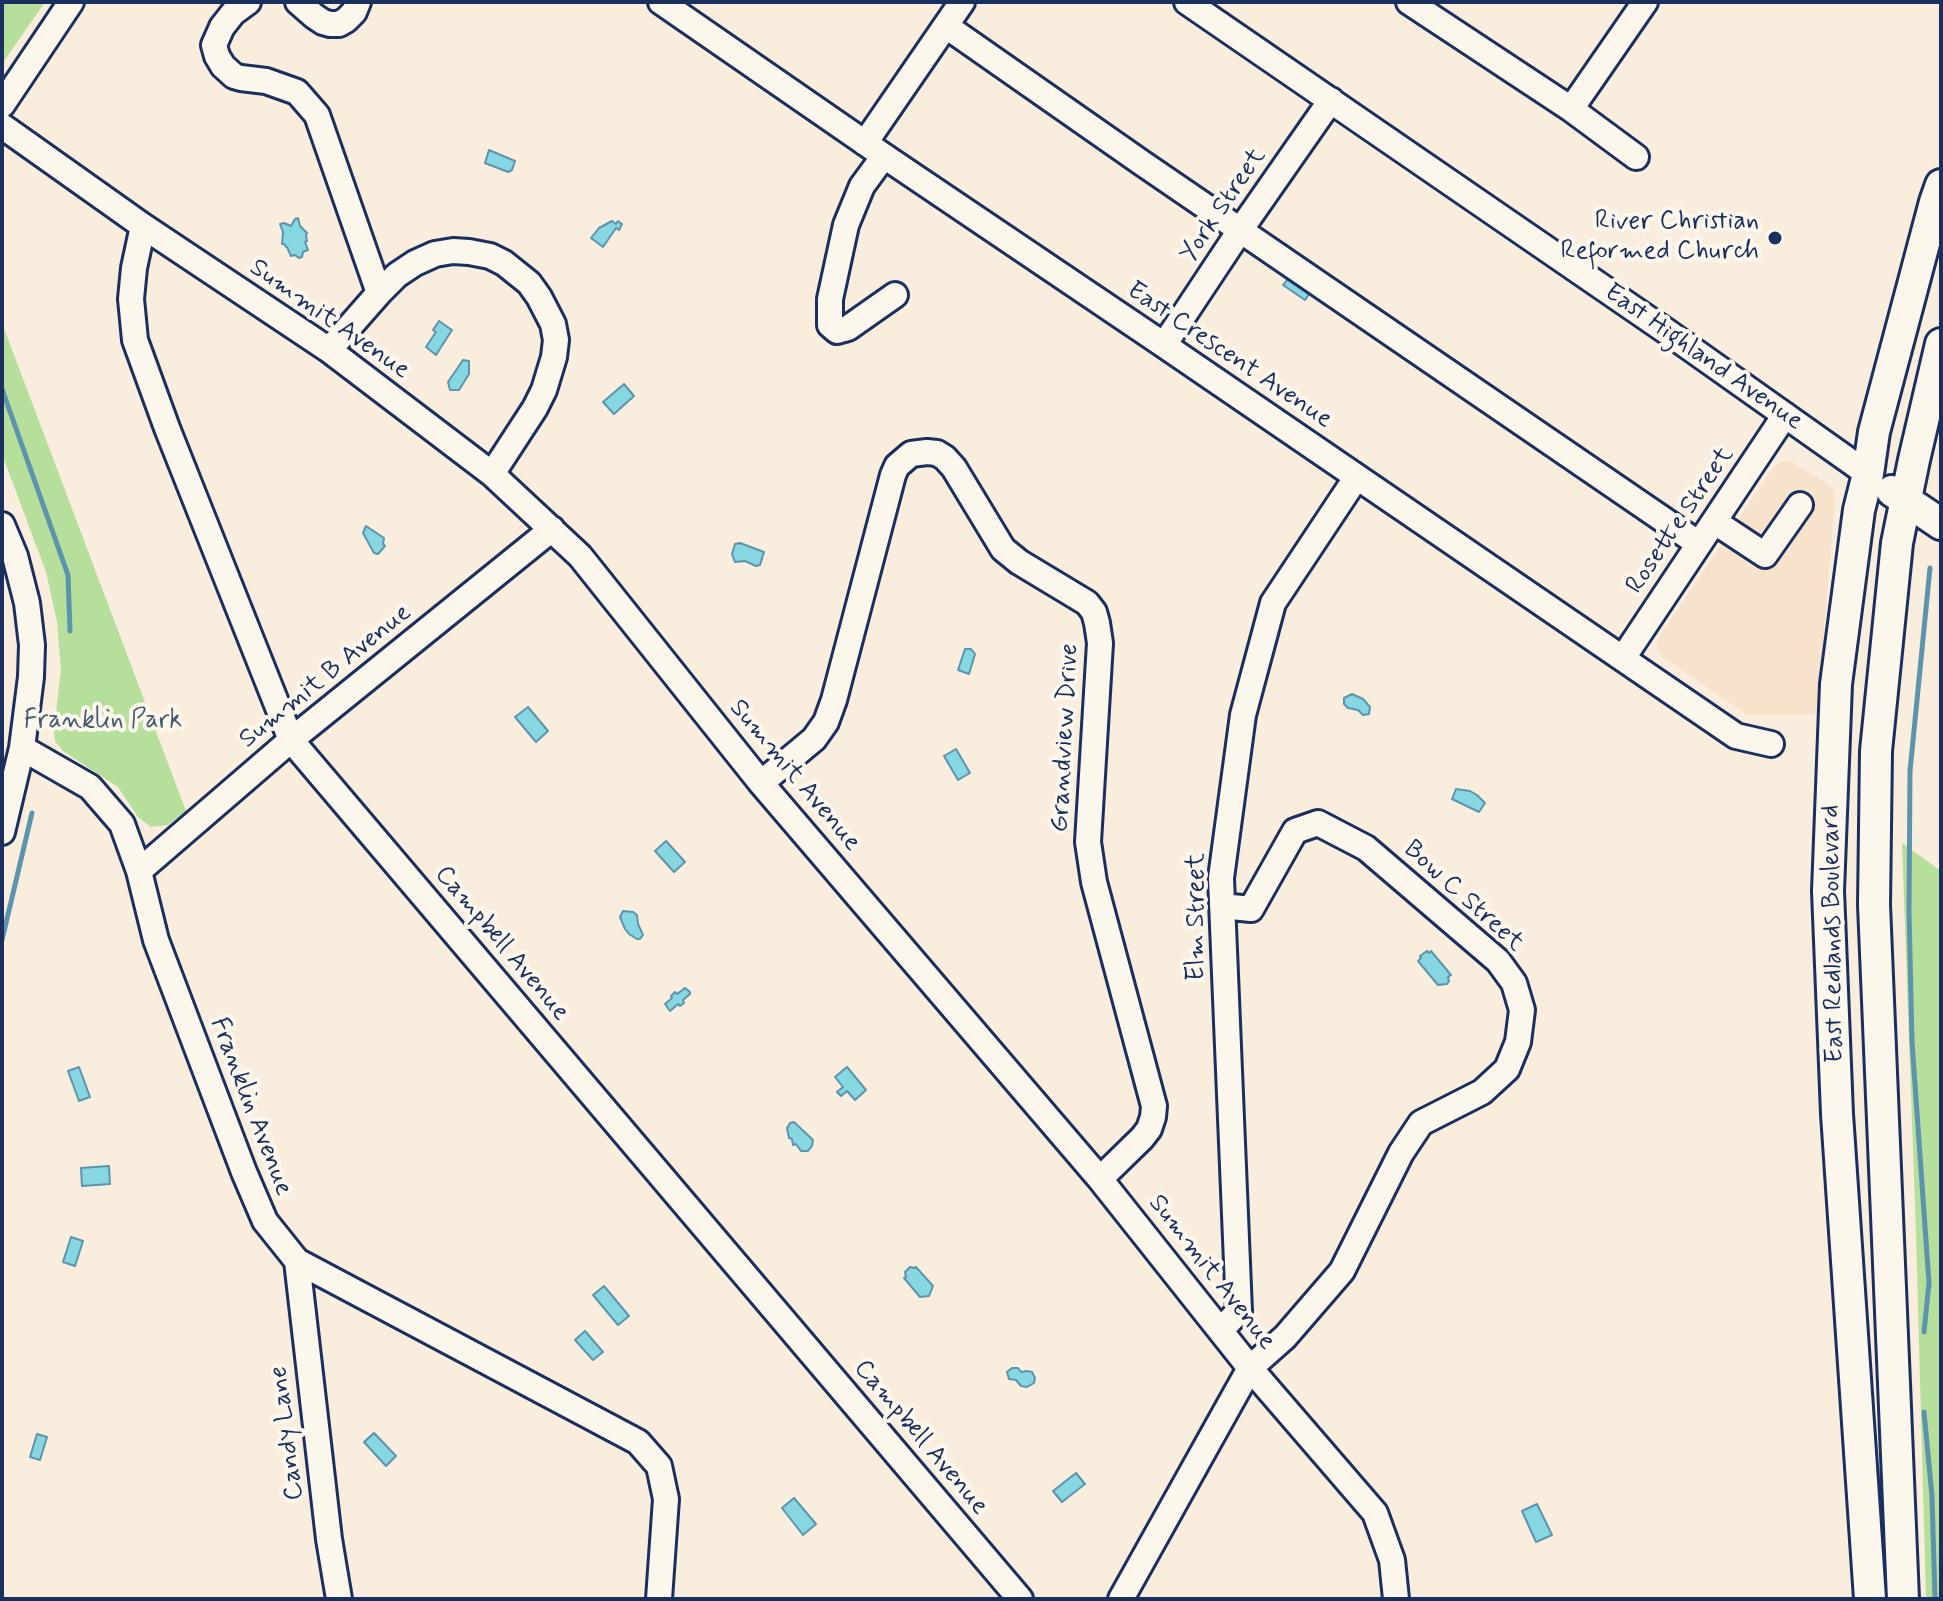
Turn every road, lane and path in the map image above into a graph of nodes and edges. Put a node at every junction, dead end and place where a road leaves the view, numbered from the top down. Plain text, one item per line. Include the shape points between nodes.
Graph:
1 (71, 2) edge
2 (248, 2) edge
3 (298, 2) edge
4 (358, 2) edge
5 (661, 2) edge
6 (962, 2) edge
7 (1187, 2) edge
8 (1409, 2) edge
9 (1645, 2) edge
10 (946, 26) junction
11 (1331, 100) junction
12 (2, 105) edge
13 (1571, 109) junction
14 (2, 126) edge
15 (874, 150) junction
16 (1636, 157) dead end
17 (1941, 185) edge
18 (143, 226) junction
19 (1241, 229) junction
20 (379, 293) junction
21 (895, 295) dead end
22 (1941, 344) edge
23 (1164, 345) junction
24 (329, 350) junction
25 (1785, 415) junction
26 (492, 474) junction
27 (1868, 474) junction
28 (1356, 478) junction
29 (1906, 500) junction
30 (1800, 505) dead end
31 (1715, 522) junction
32 (1941, 524) edge
33 (2, 525) edge
34 (552, 529) junction
35 (1699, 544) junction
36 (1623, 658) junction
37 (291, 740) junction
38 (1771, 744) dead end
39 (22, 748) junction
40 (761, 783) junction
41 (2, 832) edge
42 (139, 871) junction
43 (1222, 906) junction
44 (1100, 1179) junction
45 (297, 1261) junction
46 (1221, 1330) junction
47 (1250, 1368) junction
48 (339, 1599) edge
49 (659, 1599) edge
50 (1020, 1599) edge
51 (1121, 1599) edge
52 (1396, 1599) edge
53 (1870, 1599) edge
54 (1903, 1599) edge

1 - 12 street
2 - 20 street via 222,27 214,45 217,56 234,76 297,92 317,115
3 - 4 street via 330,24 346,20
5 - 15 street, East Crescent Avenue
6 - 10 street
7 - 11 street, East Highland Avenue
8 - 13 street
9 - 13 street
10 - 15 street
10 - 19 street
11 - 19 street, York Street
11 - 25 street, East Highland Avenue
13 - 16 street
14 - 18 street, Summit Avenue
15 - 21 street via 846,225 830,299 830,325 837,331 848,328
15 - 23 street, East Crescent Avenue
17 - 27 main road, East Redlands Boulevard via 1874,432
18 - 24 street, Summit Avenue
18 - 37 street, Campbell Avenue via 131,299 135,340
19 - 23 street, York Street
19 - 35 street
20 - 24 street
20 - 26 street via 415,263 453,251 504,263 539,297 556,340 551,366 535,408
22 - 29 main road, East Redlands Boulevard
23 - 28 street, East Crescent Avenue
24 - 26 street, Summit Avenue
25 - 27 street, East Highland Avenue
25 - 31 street, Rosette Street
26 - 34 street, Summit Avenue
27 - 29 main road, East Highland Avenue
27 - 53 main road, East Redlands Boulevard via 1836,684 1828,891 1837,1114
28 - 36 street, East Crescent Avenue
28 - 43 street, Elm Street via 1273,603 1243,715 1221,878
29 - 32 main road, East Highland Avenue
29 - 54 main road, East Redlands Boulevard via 1876,751 1874,905
30 - 31 street via 1765,555
31 - 35 street, Rosette Street
33 - 39 street via 27,603 32,645
34 - 37 street, Summit B Avenue
34 - 40 street, Summit Avenue via 580,556
35 - 36 street, Rosette Street
36 - 38 street, East Crescent Avenue via 1736,736
37 - 42 street, Summit B Avenue
37 - 50 street, Campbell Avenue
39 - 41 street
39 - 42 street, Franklin Avenue via 90,787 122,824
40 - 44 street, Summit Avenue
40 - 44 street, Grandview Drive via 814,739 826,722 897,466 911,454 937,453 954,468 1003,549 1087,603 1097,623 1088,842 1154,1106 1149,1129
42 - 45 street, Franklin Avenue via 156,940 244,1172 265,1221
43 - 46 street, Elm Street via 1239,1311
43 - 47 street, Bow C Street via 1251,909 1295,831 1318,823 1366,848 1498,961 1514,983 1522,1010 1518,1042 1507,1069 1482,1092 1421,1123 1342,1271 1285,1337
44 - 46 street, Summit Avenue
45 - 48 street, Candy Lane
45 - 49 street, Franklin Avenue via 638,1442 659,1466 666,1499
46 - 47 street, Summit Avenue
47 - 51 street
47 - 52 street, Summit Avenue via 1375,1513 1392,1560

